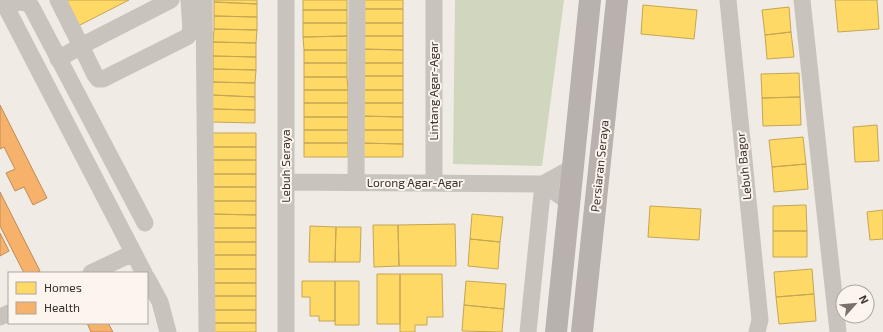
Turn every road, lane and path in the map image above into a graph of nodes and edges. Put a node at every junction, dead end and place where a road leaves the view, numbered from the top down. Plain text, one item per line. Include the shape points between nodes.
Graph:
1 (58, 0) edge
2 (171, 0) edge
3 (189, 0) edge
4 (204, 0) edge
5 (286, 0) edge
6 (357, 0) edge
7 (434, 0) edge
8 (590, 0) edge
9 (617, 0) edge
10 (728, 0) edge
11 (802, 0) edge
12 (3, 5) edge
13 (81, 46) junction
14 (58, 59) junction
15 (572, 168) junction
16 (286, 182) junction
17 (356, 182) junction
18 (434, 182) junction
19 (543, 184) junction
20 (131, 195) junction
21 (568, 202) junction
22 (109, 205) junction
23 (145, 223) dead end
24 (132, 253) junction
25 (93, 272) edge
26 (143, 272) edge
27 (148, 280) edge
28 (168, 332) edge
29 (207, 332) edge
30 (286, 332) edge
31 (528, 332) edge
32 (556, 332) edge
33 (582, 332) edge
34 (757, 332) edge
35 (838, 332) edge

1 - 13 street
2 - 13 street
3 - 13 street via 191,30 187,37 103,78 98,79 95,75
4 - 29 street
5 - 16 street, Lebuh Seraya
6 - 17 street
7 - 18 street, Lintang Agar-Agar
8 - 15 main road
9 - 33 main road, Persiaran Seraya
10 - 34 street, Lebuh Bagor via 760,320
11 - 35 street
12 - 14 street via 20,0 27,2
12 - 22 street
13 - 14 street
14 - 20 street
15 - 19 street
15 - 21 main road
16 - 17 street, Lorong Agar-Agar
16 - 30 street, Lebuh Seraya
17 - 18 street, Lorong Agar-Agar
18 - 19 street, Lorong Agar-Agar
19 - 21 street
19 - 31 street
20 - 22 street
20 - 23 street
21 - 32 main road
22 - 24 street
24 - 25 street
24 - 26 street
27 - 28 street via 160,302

